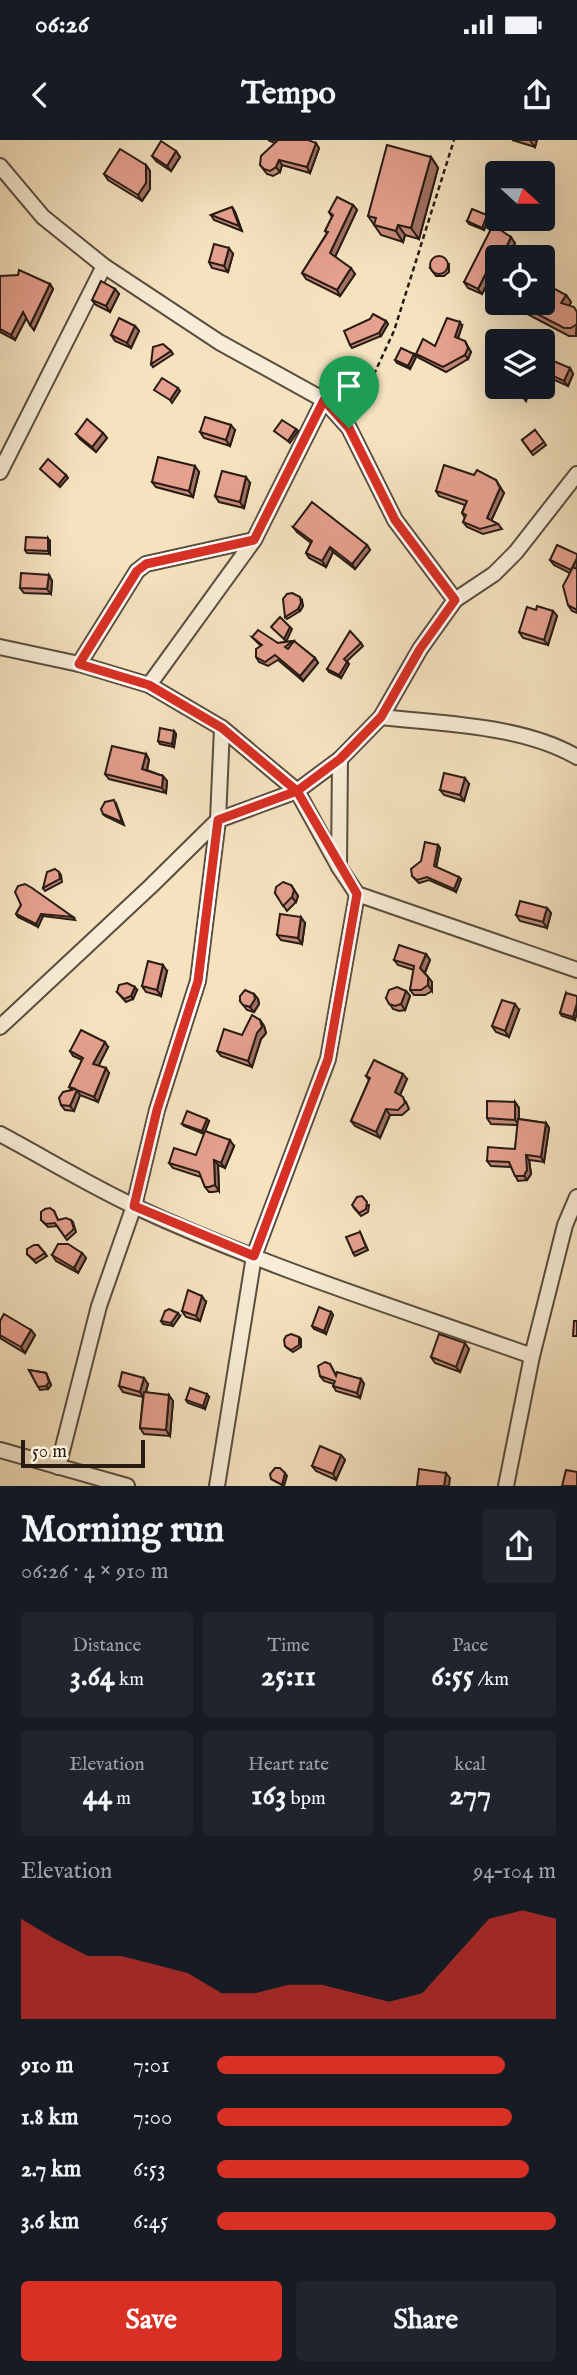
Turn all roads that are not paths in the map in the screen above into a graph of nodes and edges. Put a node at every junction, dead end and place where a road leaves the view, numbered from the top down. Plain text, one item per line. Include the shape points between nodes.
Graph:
1 (0, 166) edge
2 (104, 266) junction
3 (324, 400) junction
4 (0, 472) edge
5 (577, 474) edge
6 (254, 540) junction
7 (455, 600) junction
8 (0, 647) edge
9 (79, 664) junction
10 (149, 685) junction
11 (381, 717) junction
12 (222, 728) junction
13 (577, 757) edge
14 (340, 759) junction
15 (297, 791) junction
16 (218, 820) junction
17 (339, 866) junction
18 (357, 894) junction
19 (577, 971) edge
20 (0, 1027) edge
21 (0, 1134) edge
22 (577, 1197) edge
23 (134, 1206) junction
24 (571, 1227) edge
25 (254, 1256) junction
26 (533, 1356) junction
27 (0, 1450) edge
28 (58, 1467) junction
29 (127, 1486) edge
30 (217, 1486) edge
31 (506, 1486) edge

1 - 2 street via 43,217
2 - 3 street via 219,342
2 - 4 street
3 - 6 street
3 - 7 street via 349,428 395,520
5 - 7 street via 494,575
6 - 9 street via 146,564 137,571
6 - 10 street
7 - 11 street
8 - 9 street
9 - 10 street
10 - 12 street
11 - 13 street via 489,729 533,739
11 - 14 street
12 - 15 street
12 - 16 street
14 - 15 street
14 - 17 street
15 - 16 street
15 - 17 street
16 - 20 street
16 - 23 street via 198,981 157,1110
17 - 18 street
18 - 19 street
18 - 25 street via 328,1059
21 - 23 street
22 - 24 street
23 - 25 street
23 - 28 street via 99,1306
24 - 26 street
25 - 26 street
25 - 30 street
26 - 31 street
27 - 28 street
28 - 29 street

